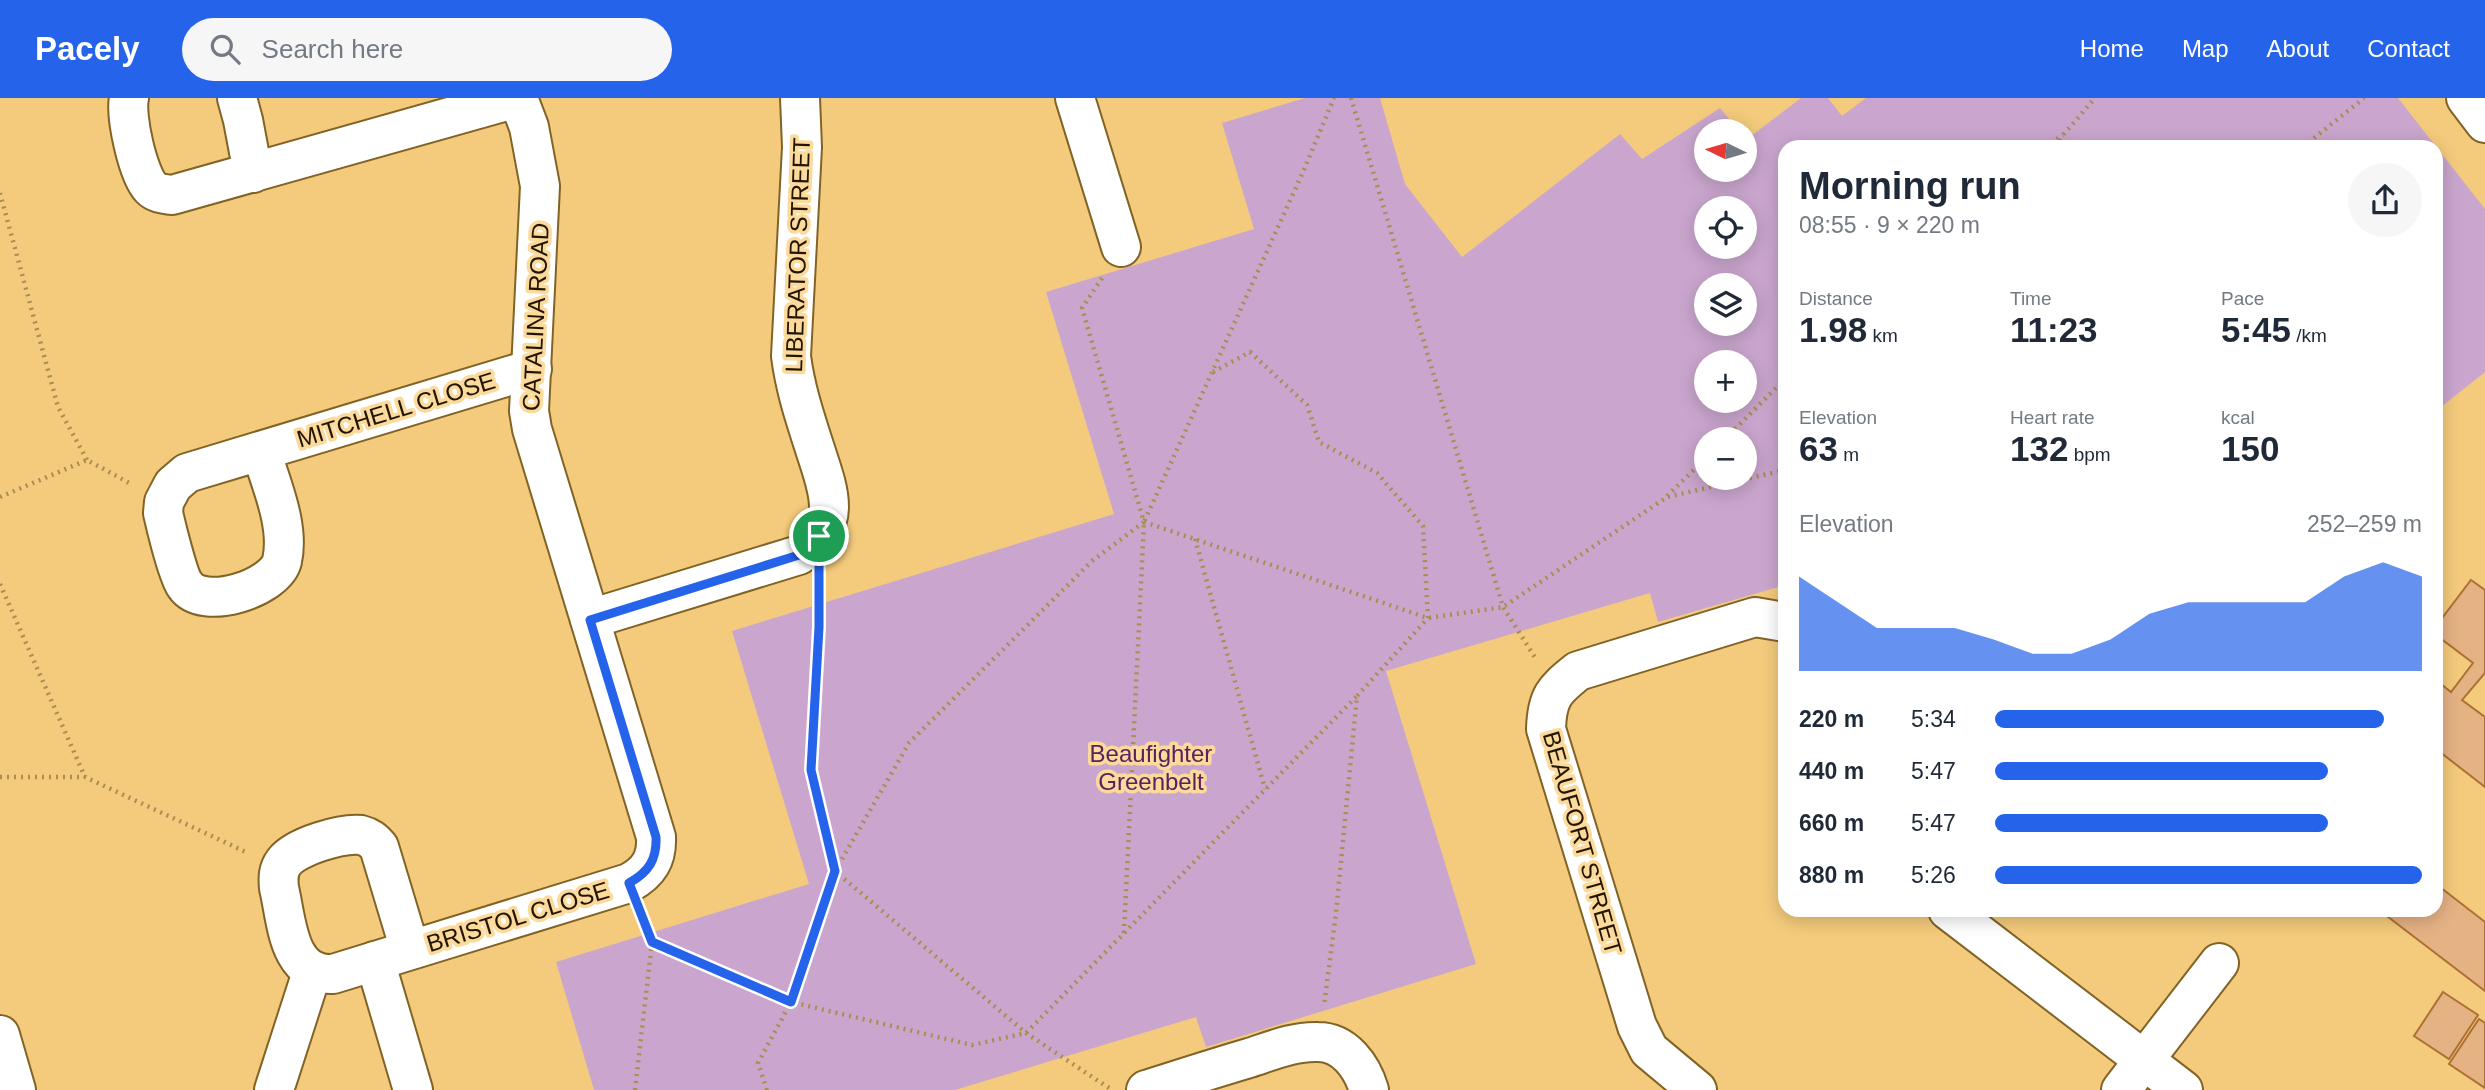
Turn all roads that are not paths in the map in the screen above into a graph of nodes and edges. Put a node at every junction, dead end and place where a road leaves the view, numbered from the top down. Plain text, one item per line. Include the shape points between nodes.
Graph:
1 (130, 98) edge
2 (237, 98) edge
3 (518, 98) edge
4 (800, 98) edge
5 (1075, 98) edge
6 (2466, 98) edge
7 (2485, 123) edge
8 (253, 173) junction
9 (1121, 247) road end
10 (532, 369) junction
11 (261, 450) junction
12 (590, 620) junction
13 (1778, 621) edge
14 (642, 870) joint
15 (1957, 917) edge
16 (393, 956) junction
17 (2219, 963) dead end
18 (312, 972) junction
19 (0, 1035) edge
20 (2144, 1059) junction
21 (16, 1090) edge
22 (274, 1090) edge
23 (414, 1090) edge
24 (1146, 1090) edge
25 (1369, 1090) edge
26 (1697, 1090) edge
27 (2121, 1090) edge
28 (2183, 1090) edge

1 - 8 street via 127,110 141,174 152,190 172,195
2 - 8 street
3 - 8 street
3 - 10 street, CATALINA ROAD via 529,127 540,186
4 - 12 street, LIBERATOR STREET via 802,147 791,356 795,384 824,477 829,508 826,523 810,548 799,555
5 - 9 street
6 - 7 street
10 - 11 street, MITCHELL CLOSE
10 - 12 street, CATALINA ROAD via 532,429
11 - 11 street, MITCHELL CLOSE via 277,503 284,545 281,565 269,579 220,598 192,592 184,585 163,513 164,502 173,485 187,473
12 - 14 street, CATALINA ROAD via 656,837
13 - 26 street, BEAUFORT STREET via 1755,617 1578,671 1556,689 1547,707 1546,729 1637,1026 1649,1050
14 - 16 street, BRISTOL CLOSE
15 - 20 street
16 - 18 street, BRISTOL CLOSE via 333,974
16 - 18 street, BRISTOL CLOSE via 379,847 373,839 354,835 300,848 286,859 278,877 293,951
16 - 23 street
17 - 20 street
18 - 22 street
19 - 21 street
20 - 27 street
20 - 28 street
24 - 25 street via 1288,1045 1319,1042 1338,1047 1353,1059

